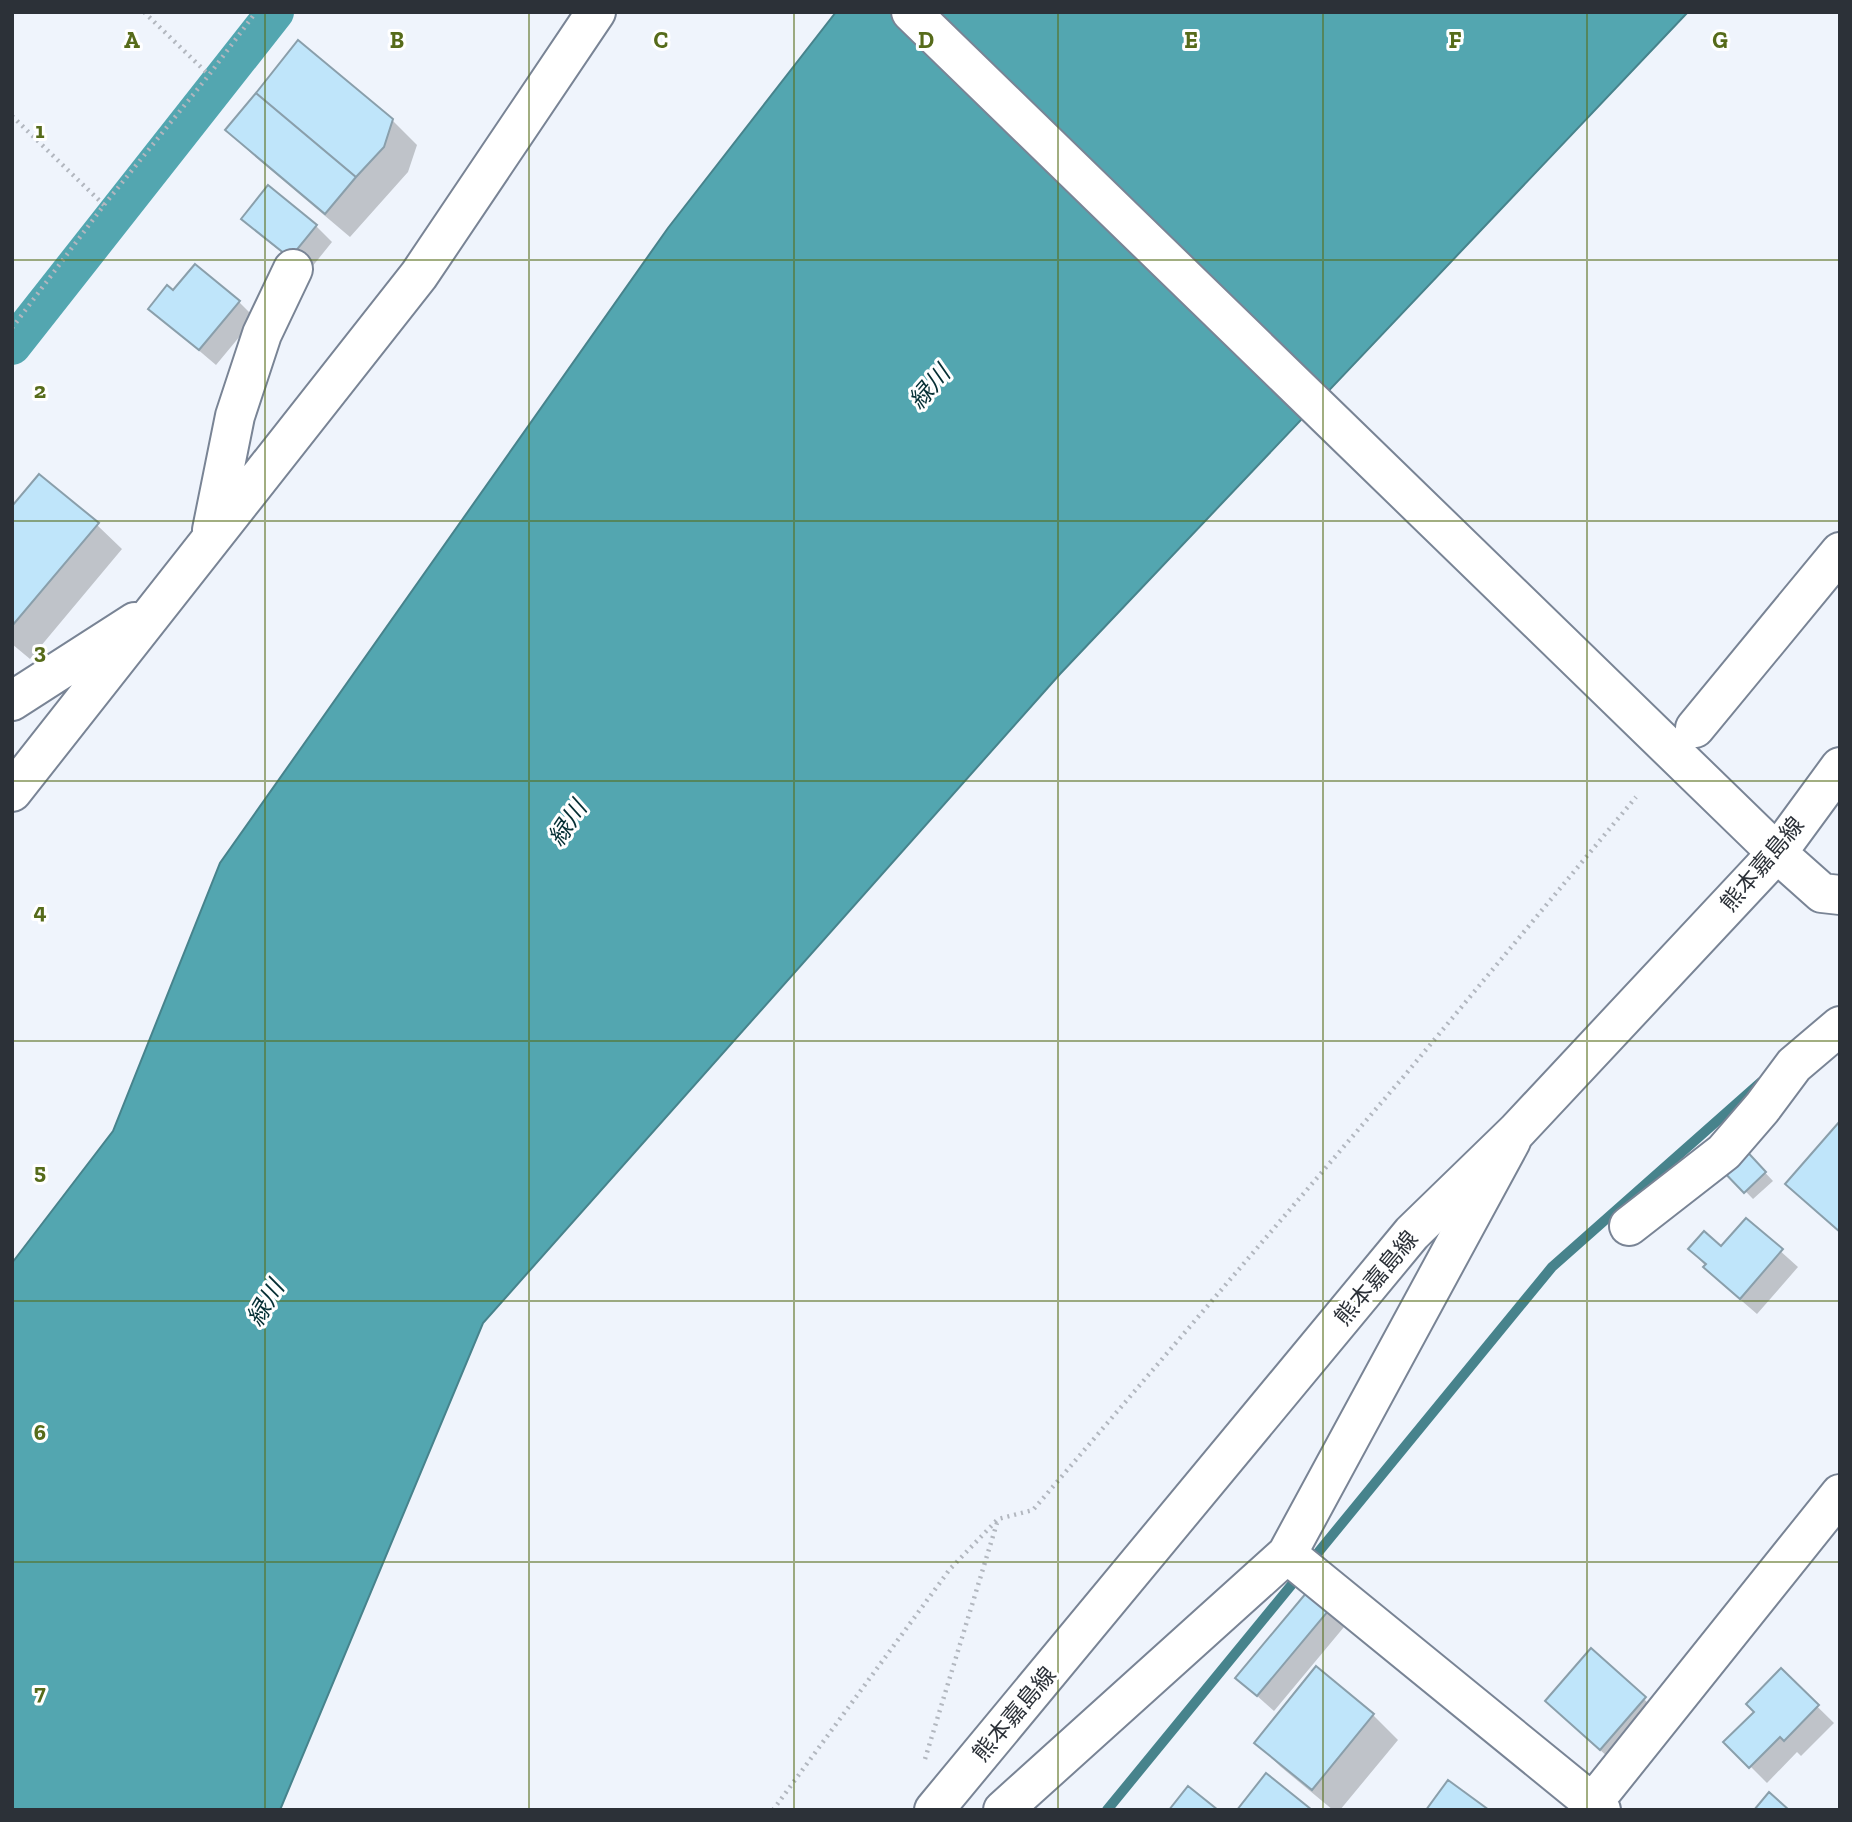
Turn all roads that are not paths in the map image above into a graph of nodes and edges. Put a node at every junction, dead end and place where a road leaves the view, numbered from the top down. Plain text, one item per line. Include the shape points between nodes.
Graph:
1 (596, 12) edge
2 (911, 12) edge
3 (293, 269) dead end
4 (210, 538) junction
5 (1840, 552) edge
6 (160, 605) junction
7 (12, 701) edge
8 (1695, 728) dead end
9 (1840, 767) edge
10 (12, 792) edge
11 (1777, 853) junction
12 (1840, 895) edge
13 (1840, 1026) edge
14 (1516, 1132) junction
15 (1629, 1226) dead end
16 (1840, 1494) edge
17 (1287, 1554) junction
18 (1594, 1807) edge
19 (934, 1810) edge
20 (1003, 1810) edge

1 - 4 street via 419,275
2 - 11 street
3 - 4 street via 262,334 235,416
4 - 6 street
5 - 8 street
6 - 7 street
6 - 10 street
9 - 11 street, 熊本嘉島線
11 - 12 street via 1822,893
11 - 14 street, 熊本嘉島線
13 - 15 street via 1794,1065 1724,1152
14 - 17 street
14 - 19 street, 熊本嘉島線 via 1412,1233
16 - 18 street
17 - 18 street
17 - 20 street

